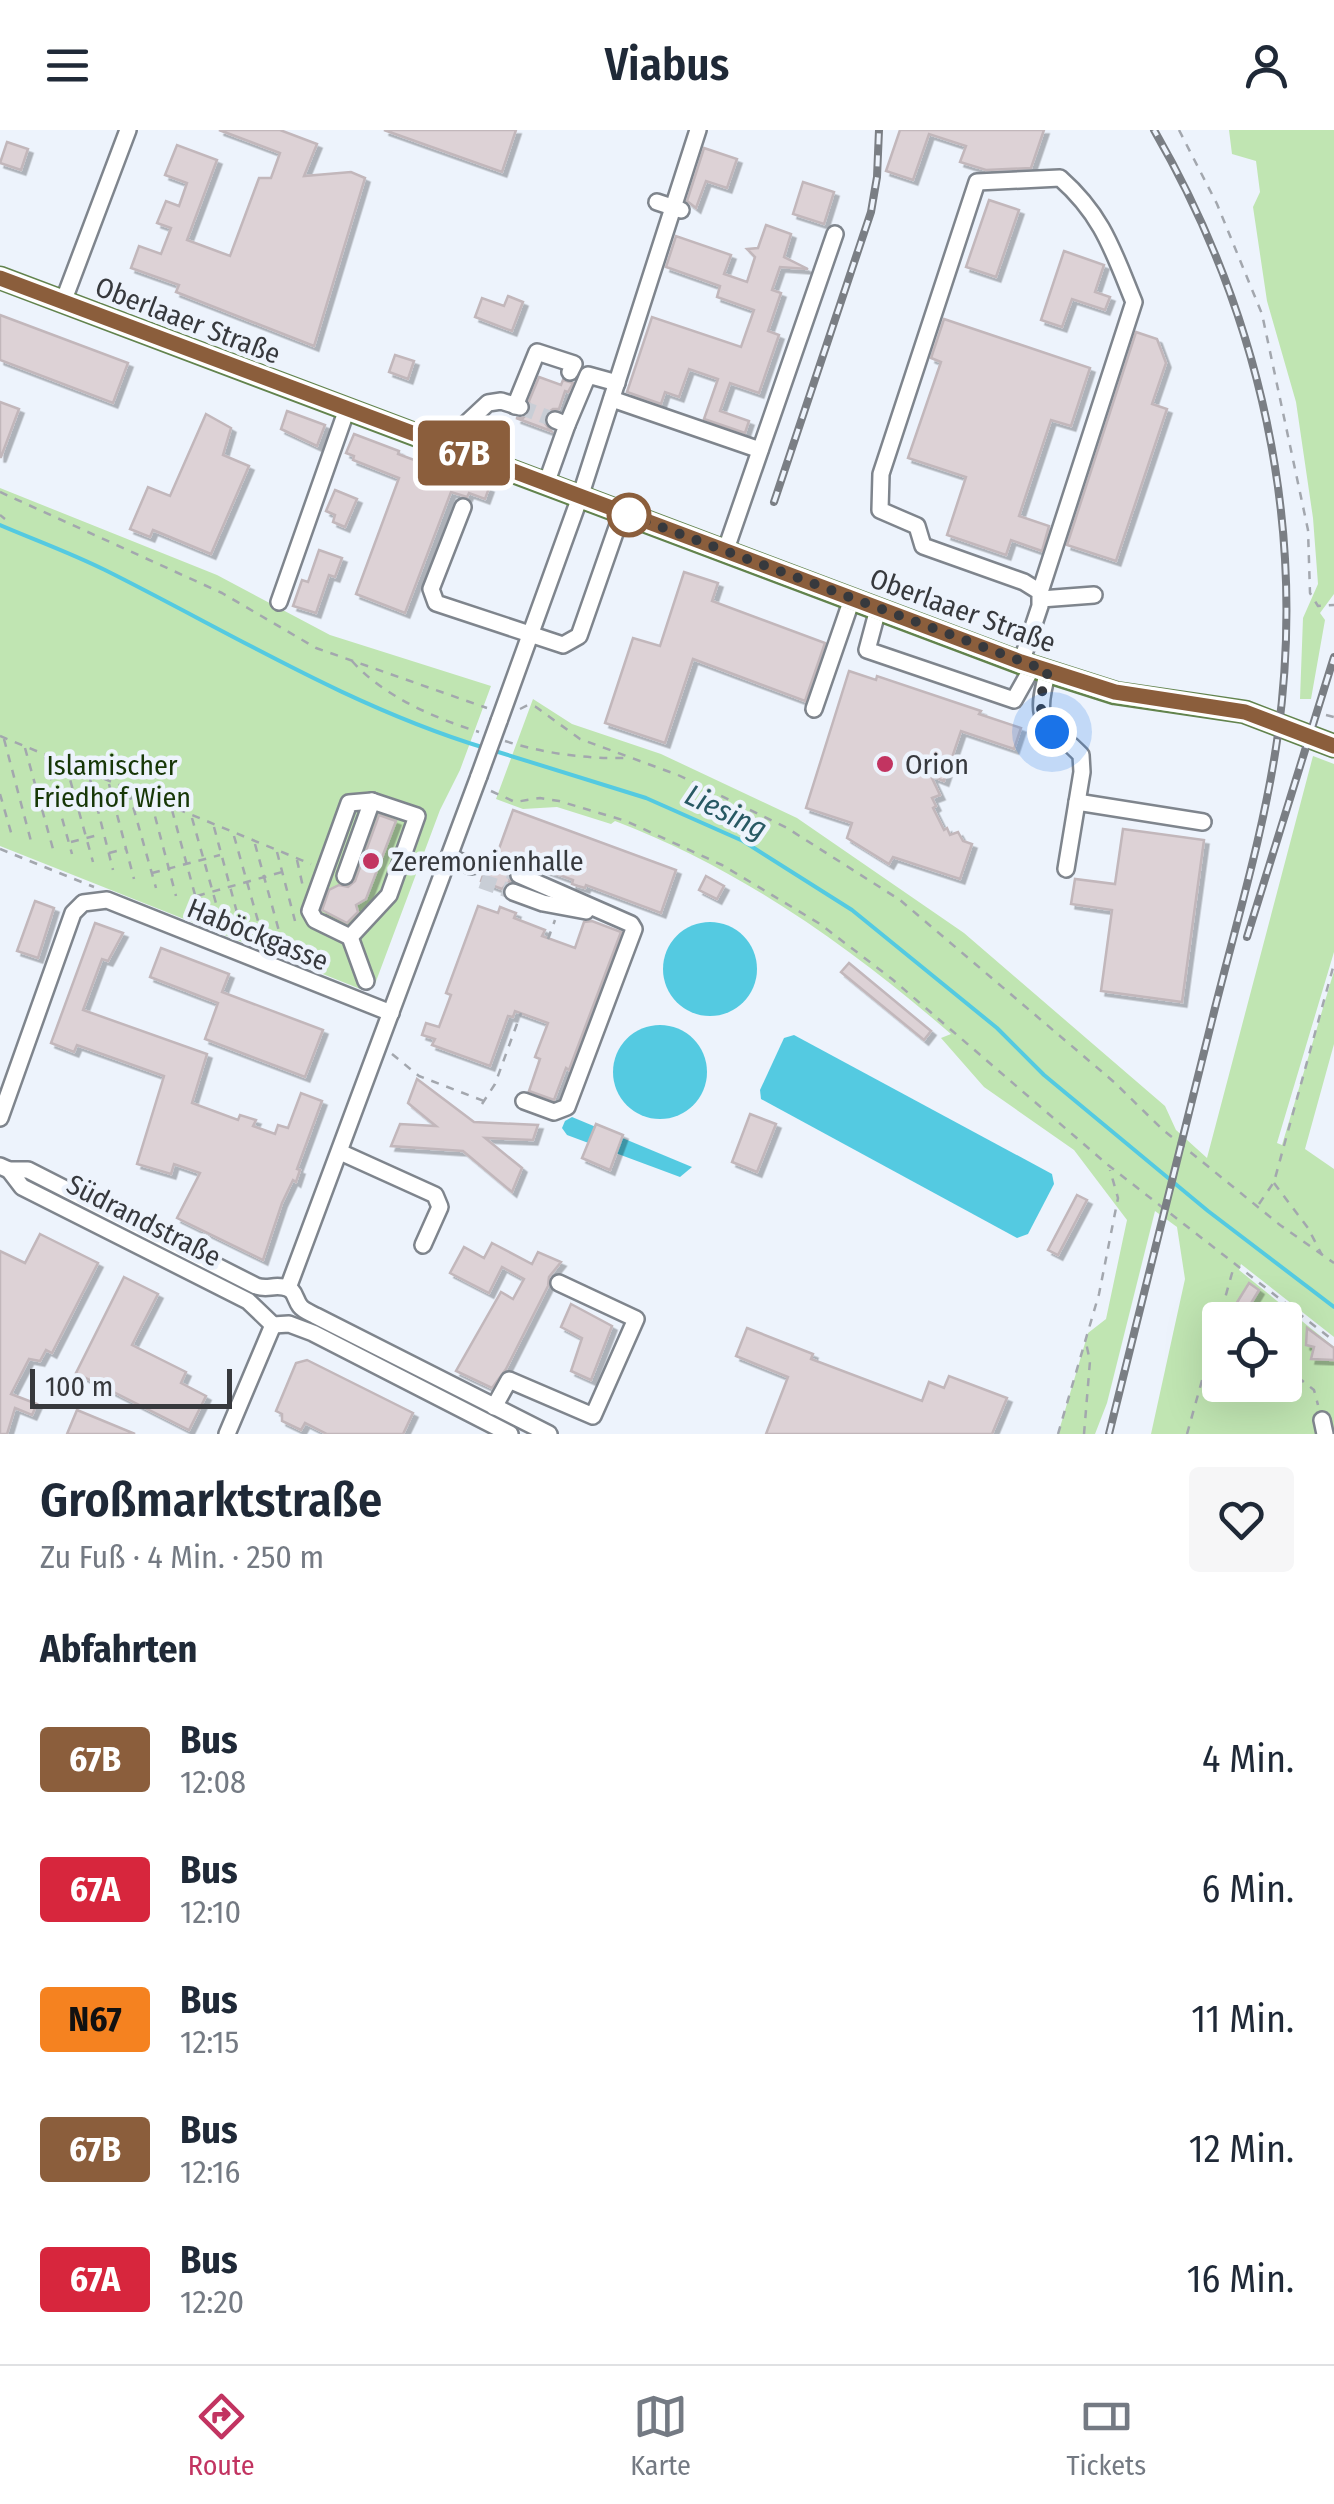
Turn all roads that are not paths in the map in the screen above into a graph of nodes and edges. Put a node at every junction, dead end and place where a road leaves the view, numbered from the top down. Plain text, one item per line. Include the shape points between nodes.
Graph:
1 (128, 130) edge
2 (698, 130) edge
3 (835, 234) dead end
4 (0, 278) edge
5 (63, 302) junction
6 (570, 372) dead end
7 (614, 391) junction
8 (347, 409) junction
9 (443, 445) junction
10 (760, 450) junction
11 (546, 484) junction
12 (580, 497) junction
13 (463, 506) dead end
14 (622, 513) junction
15 (725, 552) junction
16 (1094, 595) dead end
17 (1040, 596) junction
18 (852, 599) junction
19 (279, 602) dead end
20 (878, 609) junction
21 (530, 636) junction
22 (1034, 667) junction
23 (814, 709) dead end
24 (1334, 746) edge
25 (372, 801) junction
26 (1077, 802) junction
27 (1203, 822) dead end
28 (449, 857) junction
29 (1066, 869) dead end
30 (519, 875) tunnel mouth
31 (345, 876) dead end
32 (481, 881) tunnel mouth
33 (512, 892) tunnel mouth
34 (605, 914) junction
35 (350, 937) junction
36 (366, 981) dead end
37 (391, 1013) junction
38 (524, 1100) dead end
39 (0, 1118) edge
40 (340, 1152) junction
41 (4, 1168) edge
42 (423, 1245) dead end
43 (559, 1284) dead end
44 (288, 1288) junction
45 (268, 1290) junction
46 (300, 1306) junction
47 (260, 1311) junction
48 (281, 1324) junction
49 (494, 1407) junction
50 (227, 1434) edge
51 (510, 1434) edge
52 (549, 1434) edge

1 - 5 street
2 - 7 street
3 - 10 street
4 - 5 main road, Oberlaaer Straße
5 - 8 main road, Oberlaaer Straße
6 - 9 street via 574,364 537,352 518,406 488,404
7 - 10 street
7 - 11 street via 588,375 561,422
7 - 12 street
8 - 9 main road, Oberlaaer Straße
8 - 19 street
9 - 11 main road, Oberlaaer Straße
10 - 15 street
11 - 12 main road, Oberlaaer Straße
12 - 14 main road, Oberlaaer Straße
12 - 21 street
13 - 21 street via 432,598
14 - 15 main road, Oberlaaer Straße
14 - 21 street via 579,636 563,645
15 - 18 main road, Oberlaaer Straße
16 - 17 street
17 - 17 street via 1134,302 1106,234 1085,200 1060,178 977,182 881,474 880,510 916,526 923,546 1024,582
17 - 22 street
18 - 20 main road, Oberlaaer Straße
18 - 23 street
20 - 22 main road, Oberlaaer Straße
20 - 22 street via 867,650 1014,700
21 - 28 street, bridge
22 - 24 main road, Oberlaaer Straße via 1115,692 1245,712
22 - 26 street via 1042,716 1081,755
25 - 31 street
25 - 35 street via 349,803 310,911
25 - 35 street via 417,816 389,895
26 - 27 street
26 - 29 street
28 - 32 street via 479,865
28 - 37 street
30 - 34 street
33 - 34 street
34 - 38 street via 632,924 634,932 567,1107 554,1112
35 - 36 street
37 - 39 street, Haböckgasse via 108,900 84,902 73,913
37 - 40 street
40 - 42 street via 435,1195 440,1207
40 - 44 street
41 - 45 street, Südrandstraße via 35,1174
41 - 47 street, Südrandstraße via 22,1187
43 - 49 street via 636,1318 593,1416 509,1380
44 - 45 street
44 - 46 street
45 - 47 street
46 - 48 street via 298,1316
46 - 49 street
47 - 48 street, Südrandstraße
48 - 50 street
48 - 51 street, Südrandstraße
49 - 52 street

